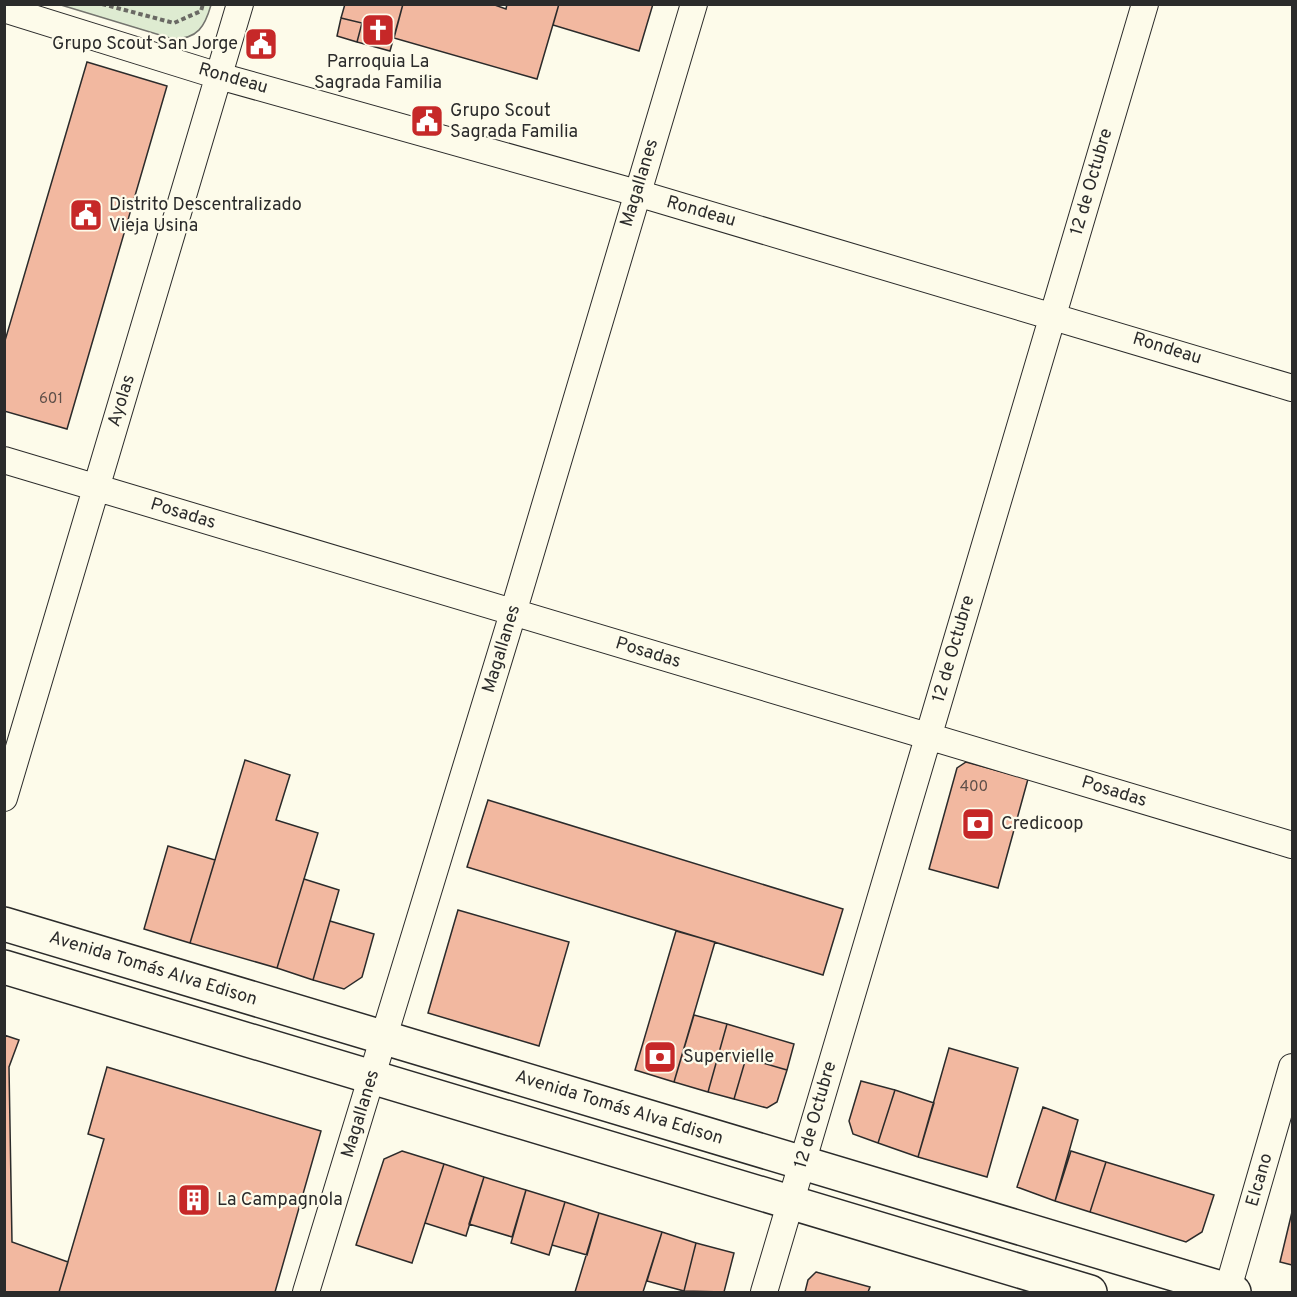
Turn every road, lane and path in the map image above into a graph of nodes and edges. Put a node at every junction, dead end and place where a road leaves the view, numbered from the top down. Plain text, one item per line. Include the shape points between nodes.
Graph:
1 (102, 4) edge
2 (203, 4) edge
3 (240, 4) edge
4 (694, 4) edge
5 (1144, 4) edge
6 (4, 9) edge
7 (219, 76) junction
8 (637, 193) junction
9 (1053, 315) junction
10 (1293, 387) edge
11 (4, 460) edge
12 (96, 488) junction
13 (513, 613) junction
14 (928, 736) junction
15 (4, 798) edge
16 (1293, 845) edge
17 (4, 924) edge
18 (4, 967) edge
19 (384, 1038) junction
20 (1293, 1067) edge
21 (372, 1077) junction
22 (802, 1163) junction
23 (790, 1203) junction
24 (1229, 1292) edge
25 (306, 1293) edge
26 (764, 1293) edge
27 (1090, 1293) edge

1 - 2 path via 174,23 201,11
3 - 7 street, Ayolas
4 - 8 street, Magallanes
5 - 9 street, 12 de Octubre
6 - 7 street, Rondeau
7 - 8 street, Rondeau
7 - 12 street, Ayolas
8 - 9 street, Rondeau
8 - 13 street, Magallanes
9 - 10 street, Rondeau
9 - 14 street, 12 de Octubre
11 - 12 street, Posadas
12 - 13 street, Posadas
12 - 15 street, Ayolas
13 - 14 street, Posadas
13 - 19 street, Magallanes
14 - 16 street, Posadas
14 - 22 street, 12 de Octubre
17 - 19 main road, Avenida Tomás Alva Edison
18 - 21 main road
19 - 21 street, Magallanes
19 - 22 main road, Avenida Tomás Alva Edison
20 - 24 street, Elcano
21 - 23 main road
21 - 25 street, Magallanes
22 - 23 street, 12 de Octubre
22 - 24 main road, Avenida Tomás Alva Edison
23 - 26 street, 12 de Octubre
23 - 27 main road

